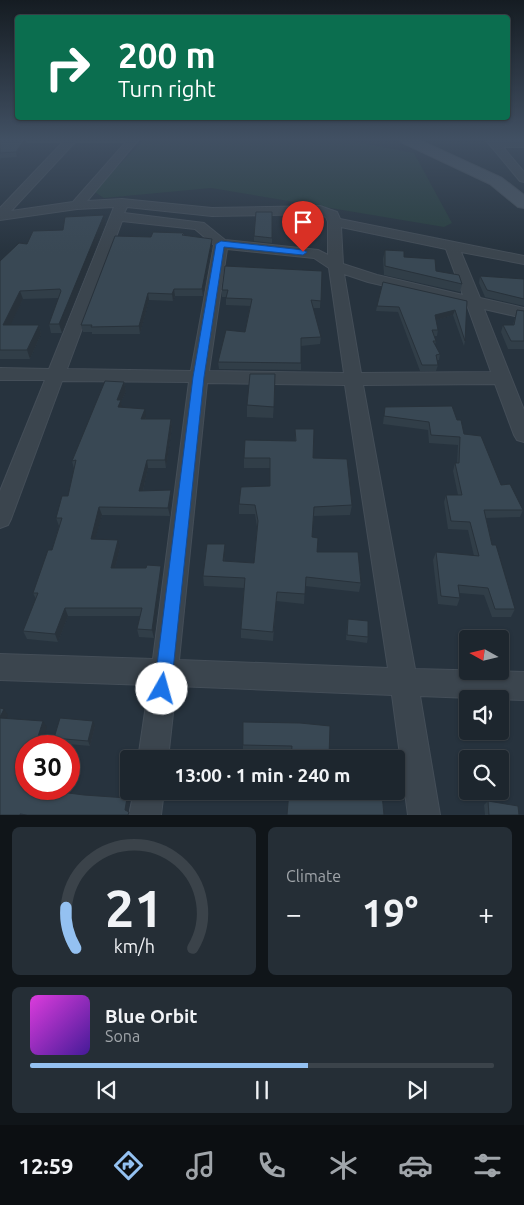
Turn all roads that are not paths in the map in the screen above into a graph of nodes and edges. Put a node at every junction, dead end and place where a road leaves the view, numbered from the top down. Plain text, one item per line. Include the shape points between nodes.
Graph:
1 (35, 177) edge
2 (101, 177) edge
3 (488, 177) edge
4 (524, 179) edge
5 (496, 181) junction
6 (524, 203) edge
7 (77, 205) junction
8 (119, 210) junction
9 (0, 215) edge
10 (334, 222) junction
11 (221, 244) junction
12 (452, 246) junction
13 (524, 260) edge
14 (336, 266) junction
15 (473, 302) junction
16 (524, 313) edge
17 (0, 374) edge
18 (55, 375) junction
19 (199, 377) junction
20 (501, 378) junction
21 (353, 379) junction
22 (524, 435) edge
23 (0, 520) edge
24 (0, 667) edge
25 (165, 671) junction
26 (404, 683) junction
27 (524, 686) edge
28 (154, 750) edge
29 (148, 800) edge
30 (146, 815) edge
31 (424, 815) edge

1 - 9 street
2 - 7 street
3 - 5 street
4 - 5 street
5 - 6 street
7 - 8 street
7 - 9 street
8 - 10 street via 320,210 332,215
8 - 11 street via 199,226
8 - 18 street
10 - 12 street
10 - 14 street
11 - 14 street via 318,254
11 - 19 street
12 - 13 street
12 - 15 street
14 - 15 street via 395,285
14 - 21 street
15 - 16 street
15 - 20 street
17 - 18 street
18 - 19 street
18 - 23 street
19 - 21 street
19 - 25 street
20 - 21 street
20 - 22 street
21 - 26 street
24 - 25 street
25 - 26 street
25 - 28 street
26 - 27 street
26 - 31 street
29 - 30 street

